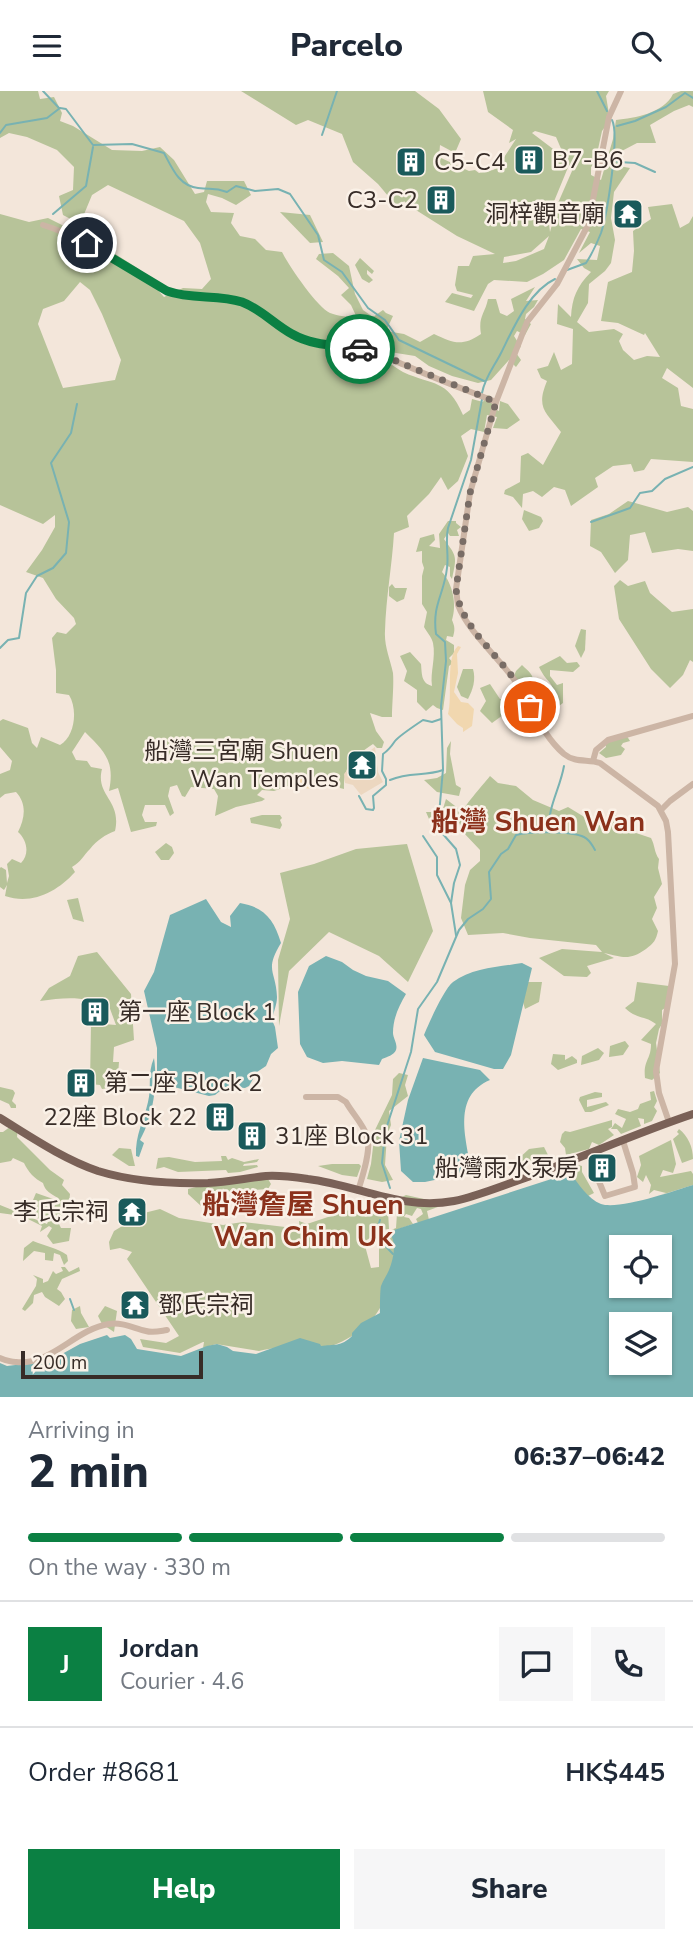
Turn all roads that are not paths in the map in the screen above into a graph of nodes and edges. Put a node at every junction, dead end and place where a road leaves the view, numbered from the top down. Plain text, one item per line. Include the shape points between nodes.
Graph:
1 (621, 91) edge
2 (43, 225) dead end
3 (496, 402) junction
4 (693, 716) edge
5 (593, 761) junction
6 (693, 784) edge
7 (661, 810) junction
8 (306, 1097) dead end
9 (693, 1114) edge
10 (0, 1118) edge
11 (669, 1122) junction
12 (623, 1141) junction
13 (598, 1179) dead end
14 (358, 1191) junction
15 (167, 1330) dead end
16 (1, 1358) edge

1 - 3 street via 609,117 588,225 556,284 527,322
2 - 3 street via 87,243 167,291 244,303 307,341 363,349
3 - 5 street via 470,493 456,589 458,604 560,750 573,760
4 - 5 street via 608,740 596,750
5 - 7 street
6 - 7 street
7 - 11 street via 668,832 675,964 656,1071
8 - 14 street via 342,1099 365,1132 368,1149
9 - 11 main road
10 - 14 main road via 79,1163 137,1181 200,1183 281,1176
11 - 12 main road
12 - 13 street via 635,1187 605,1196
12 - 14 main road via 455,1201 401,1202
15 - 16 street via 107,1324 76,1336 37,1360 16,1363

